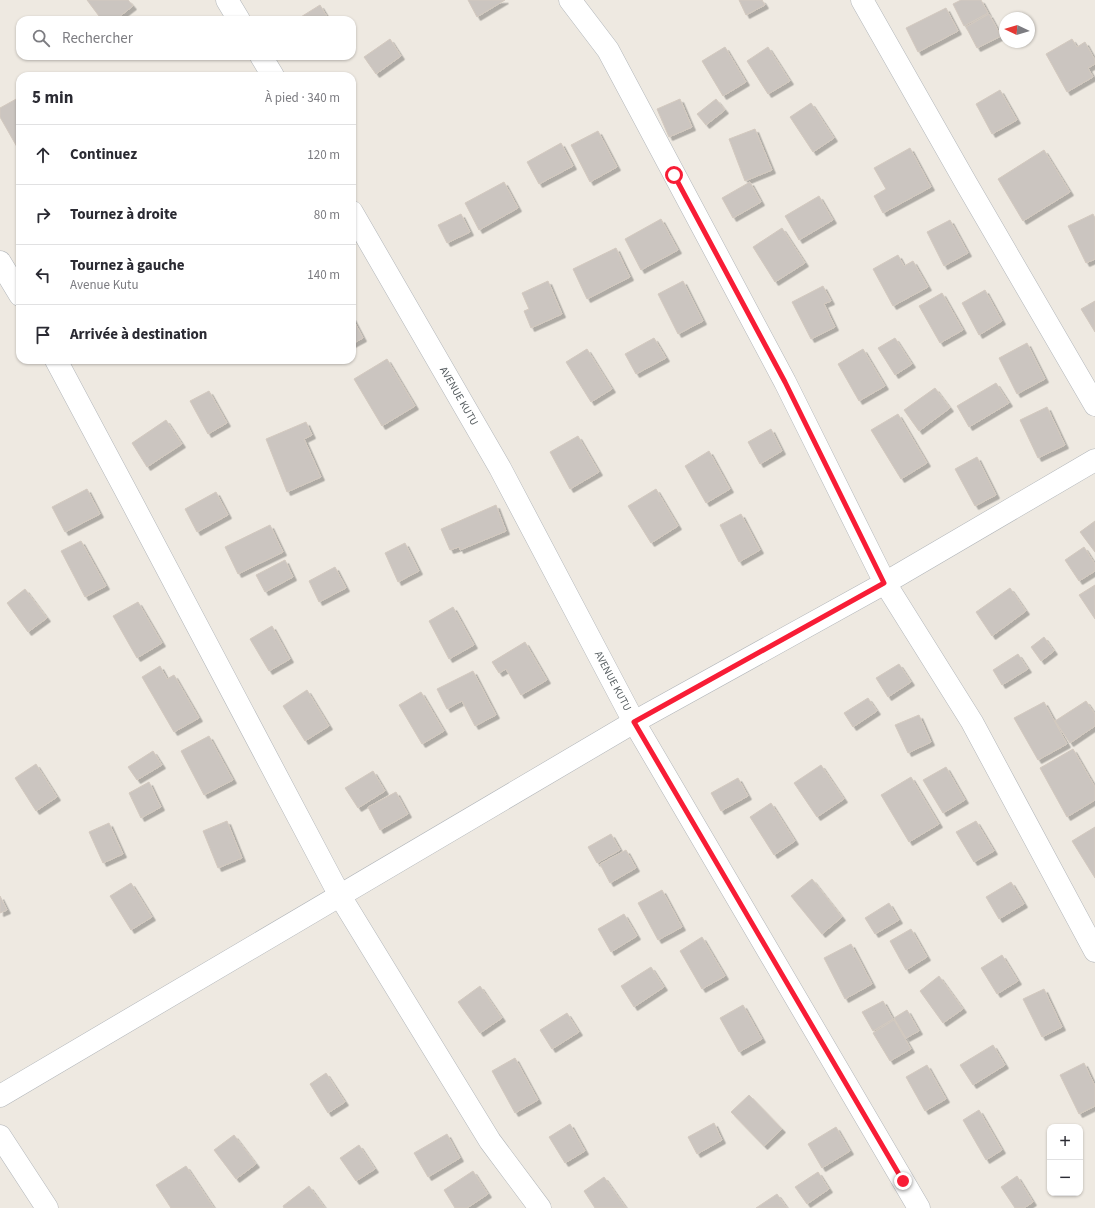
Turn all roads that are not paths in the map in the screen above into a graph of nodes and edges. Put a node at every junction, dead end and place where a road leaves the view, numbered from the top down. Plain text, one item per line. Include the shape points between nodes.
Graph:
1 (227, 0) edge
2 (570, 0) edge
3 (862, 0) edge
4 (237, 16) edge
5 (263, 60) edge
6 (271, 72) edge
7 (356, 219) edge
8 (0, 262) edge
9 (16, 288) edge
10 (58, 364) edge
11 (1095, 405) edge
12 (1095, 460) edge
13 (884, 583) junction
14 (634, 722) junction
15 (340, 896) junction
16 (1095, 951) edge
17 (0, 1096) edge
18 (0, 1136) edge
19 (47, 1208) edge
20 (540, 1208) edge
21 (919, 1208) edge

1 - 4 street
2 - 13 street via 608,50 785,382
3 - 11 street
5 - 6 street
7 - 14 street, AVENUE KUTU via 500,468
8 - 9 street
10 - 15 street
12 - 13 street
13 - 14 street
13 - 16 street via 972,722
14 - 15 street
14 - 21 street, AVENUE KUTU
15 - 17 street
15 - 20 street via 490,1140
18 - 19 street

